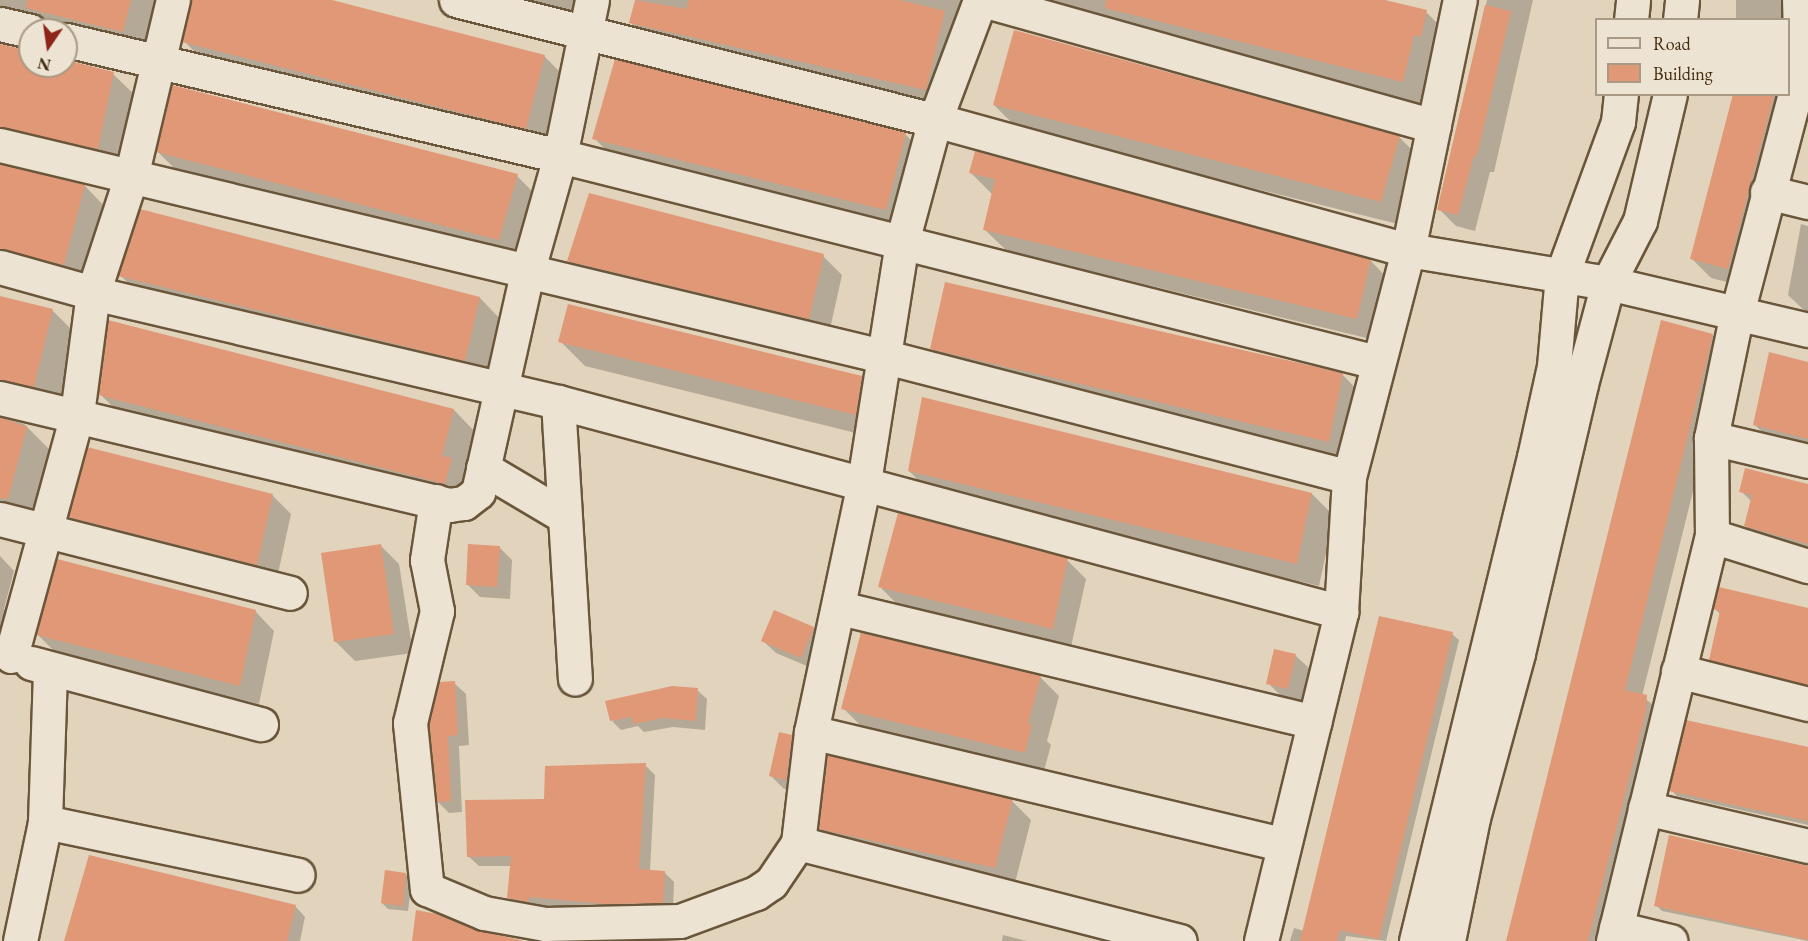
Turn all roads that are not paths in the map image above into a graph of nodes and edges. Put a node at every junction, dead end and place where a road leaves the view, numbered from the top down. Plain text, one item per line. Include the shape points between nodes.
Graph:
1 (173, 0) edge
2 (456, 0) edge
3 (592, 0) edge
4 (981, 0) edge
5 (1633, 0) edge
6 (1682, 0) edge
7 (1799, 0) edge
8 (1458, 1) edge
9 (1631, 18) edge
10 (1680, 18) edge
11 (0, 24) edge
12 (18, 29) edge
13 (584, 32) junction
14 (78, 43) edge
15 (156, 61) junction
16 (1804, 71) edge
17 (1621, 96) edge
18 (1670, 96) edge
19 (935, 120) junction
20 (1434, 126) junction
21 (0, 145) edge
22 (560, 156) junction
23 (131, 177) junction
24 (1767, 192) junction
25 (1808, 201) edge
26 (902, 242) junction
27 (1408, 250) junction
28 (0, 267) edge
29 (527, 273) junction
30 (1562, 275) junction
31 (1608, 283) junction
32 (93, 293) junction
33 (1737, 313) junction
34 (1808, 330) edge
35 (882, 356) junction
36 (1376, 362) junction
37 (503, 388) junction
38 (0, 398) edge
39 (558, 402) junction
40 (77, 414) junction
41 (1711, 438) junction
42 (1808, 461) edge
43 (483, 468) junction
44 (1349, 477) junction
45 (864, 482) junction
46 (436, 501) junction
47 (564, 516) junction
48 (0, 519) edge
49 (43, 529) junction
50 (1712, 536) junction
51 (1808, 567) edge
52 (290, 593) dead end
53 (840, 608) junction
54 (1341, 612) junction
55 (5, 654) edge
56 (50, 670) junction
57 (1678, 671) junction
58 (575, 678) dead end
59 (1808, 704) edge
60 (1314, 723) junction
61 (261, 724) dead end
62 (812, 732) junction
63 (1645, 808) junction
64 (45, 822) junction
65 (798, 843) junction
66 (1282, 844) junction
67 (1808, 846) edge
68 (298, 875) dead end
69 (1615, 935) edge
70 (20, 941) edge
71 (1180, 941) edge
72 (1261, 941) edge
73 (1416, 941) edge
74 (1448, 941) edge
75 (1670, 941) edge

1 - 15 street
2 - 13 street
3 - 13 street
4 - 19 street
4 - 20 street
5 - 9 street
6 - 10 street
7 - 16 street
8 - 20 street
11 - 12 street
13 - 19 street
13 - 22 street
14 - 15 street
15 - 22 street
15 - 23 street
16 - 24 street
17 - 30 street via 1618,122
18 - 31 street via 1640,221
19 - 26 street
19 - 27 street
20 - 27 street
21 - 23 street
22 - 26 street
22 - 29 street
23 - 29 street
23 - 32 street
24 - 25 street
24 - 33 street
26 - 35 street
26 - 36 street
27 - 30 street
27 - 36 street
28 - 32 street
29 - 35 street
29 - 37 street
30 - 31 street
30 - 73 street via 1554,366
31 - 33 street
31 - 74 street via 1518,654 1473,818
32 - 37 street
32 - 40 street
33 - 34 street
33 - 41 street
35 - 44 street
35 - 45 street
36 - 44 street
37 - 39 street
37 - 43 street
38 - 40 street
39 - 45 street
39 - 47 street
40 - 46 street
40 - 49 street
41 - 42 street
41 - 50 street
43 - 46 street via 478,492 464,503
43 - 47 street
44 - 54 street
45 - 53 street
45 - 54 street
46 - 65 street via 427,560 437,611 410,723 427,889 484,913 545,924 680,921 756,893 771,883
47 - 58 street
48 - 49 street
49 - 52 street
49 - 55 street
50 - 51 street
50 - 57 street
53 - 60 street
53 - 62 street
54 - 60 street
55 - 56 street
56 - 61 street
56 - 64 street
57 - 59 street
57 - 63 street
60 - 66 street
62 - 65 street
62 - 66 street
63 - 67 street
63 - 69 street
64 - 68 street
64 - 70 street
65 - 71 street
66 - 72 street
69 - 75 street

